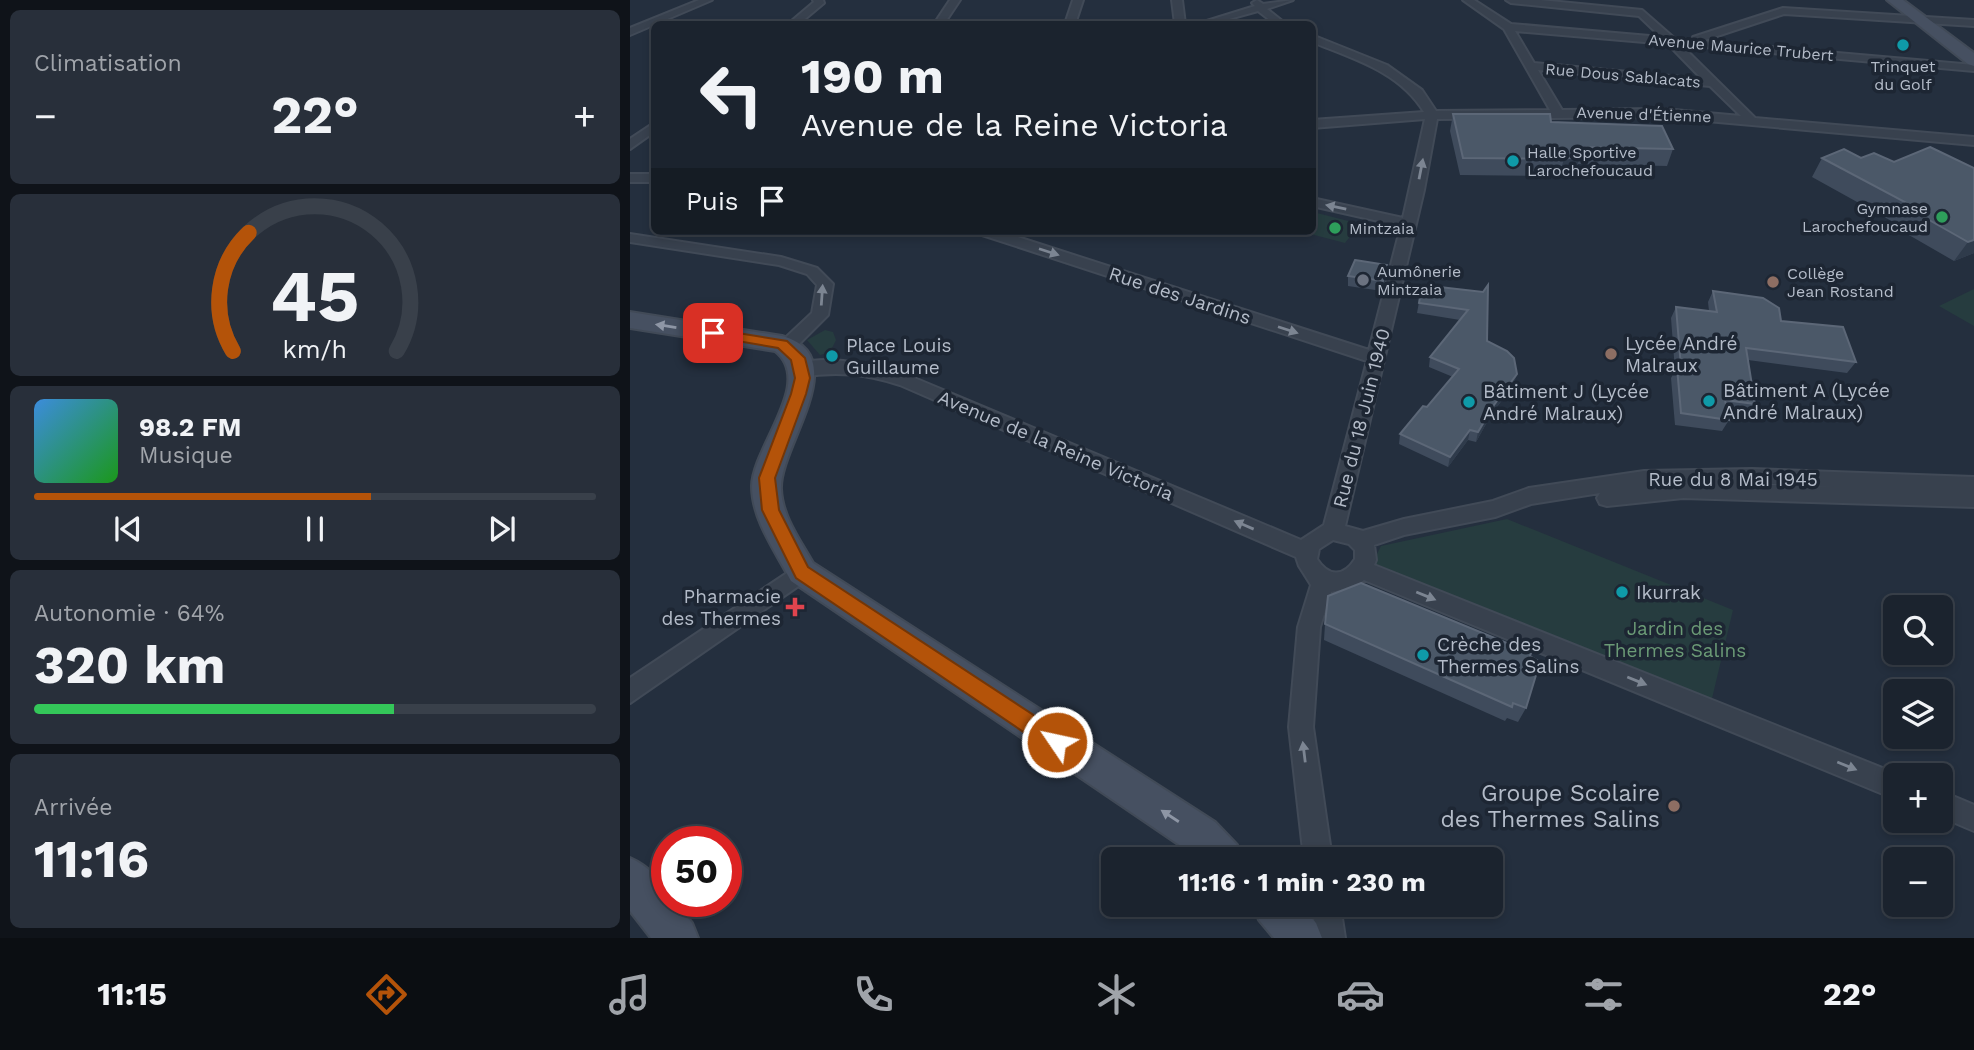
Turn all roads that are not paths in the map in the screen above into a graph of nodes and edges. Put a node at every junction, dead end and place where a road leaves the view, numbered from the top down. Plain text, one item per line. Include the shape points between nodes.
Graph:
1 (707, 0) edge
2 (818, 0) edge
3 (955, 0) edge
4 (1078, 0) edge
5 (1177, 0) edge
6 (1253, 0) edge
7 (1288, 0) edge
8 (1468, 0) edge
9 (1511, 0) edge
10 (1894, 0) edge
11 (1263, 8) junction
12 (1919, 19) junction
13 (656, 21) edge
14 (797, 21) edge
15 (941, 21) edge
16 (1071, 21) edge
17 (1180, 21) edge
18 (1213, 21) edge
19 (1277, 21) edge
20 (651, 23) edge
21 (1974, 23) edge
22 (1508, 27) junction
23 (630, 32) edge
24 (1316, 39) edge
25 (1672, 40) junction
26 (1690, 42) junction
27 (1974, 61) edge
28 (1532, 66) junction
29 (1974, 68) edge
30 (1714, 83) junction
31 (1557, 112) junction
32 (1432, 115) junction
33 (1750, 119) junction
34 (1316, 124) edge
35 (651, 129) edge
36 (1974, 141) edge
37 (630, 145) edge
38 (630, 178) edge
39 (651, 178) edge
40 (1316, 203) edge
41 (1408, 223) junction
42 (996, 235) edge
43 (630, 237) edge
44 (630, 320) edge
45 (789, 354) junction
46 (1376, 358) junction
47 (1974, 485) edge
48 (1974, 499) edge
49 (1494, 509) junction
50 (1333, 532) junction
51 (1359, 541) junction
52 (1307, 552) junction
53 (1363, 570) junction
54 (802, 572) junction
55 (1324, 579) junction
56 (630, 692) edge
57 (1883, 781) edge
58 (1953, 809) edge
59 (1974, 818) edge
60 (1212, 847) edge
61 (1316, 847) edge
62 (630, 878) edge
63 (1284, 917) edge
64 (1328, 917) edge
65 (677, 938) edge
66 (1301, 938) edge
67 (1331, 938) edge

1 - 13 street
2 - 14 street
3 - 15 street
4 - 16 street
5 - 17 street
6 - 11 street
7 - 11 street
8 - 22 street
9 - 25 street via 1642,13
10 - 12 main road
11 - 18 street
11 - 19 street
12 - 21 street
12 - 26 street via 1783,10
12 - 27 main road
20 - 23 street
22 - 25 street, Avenue Maurice Trubert
22 - 28 street
24 - 32 street via 1383,67 1418,92
25 - 26 street, Avenue Maurice Trubert
25 - 30 street
26 - 29 street, Avenue Maurice Trubert
28 - 30 street, Rue Dous Sablacats
28 - 31 street
30 - 33 street
31 - 32 street, Avenue d'Étienne
31 - 33 street, Avenue d'Étienne
32 - 34 street, Avenue d'Étienne
41 -> 32 street, Rue du 18 Juin 1940
33 - 36 street, Avenue d'Étienne
35 - 37 street
38 - 39 street
41 -> 40 street
41 - 46 street, Rue du 18 Juin 1940
42 -> 46 street, Rue des Jardins
45 -> 43 street via 820,315 825,284 811,271 780,261
45 -> 44 main road, Avenue de la Reine Victoria
52 -> 45 street, Avenue de la Reine Victoria via 906,381 855,365 832,365
45 - 54 main road via 802,378 767,478 771,510
46 - 50 street, Rue du 18 Juin 1940
47 - 49 street, Rue du 8 Mai 1945 via 1690,476 1529,496
48 - 49 street, Rue du 8 Mai 1945 via 1683,490
49 - 51 street, Rue du 8 Mai 1945
50 - 51 street
50 - 52 street via 1316,538
51 - 53 street via 1366,555
52 - 55 street via 1310,568
53 - 55 street via 1342,582
53 -> 57 street
54 - 56 street
60 -> 54 main road
61 -> 55 street via 1301,727 1309,628
58 - 59 street
62 - 65 main road
63 - 66 main road
64 - 67 street

